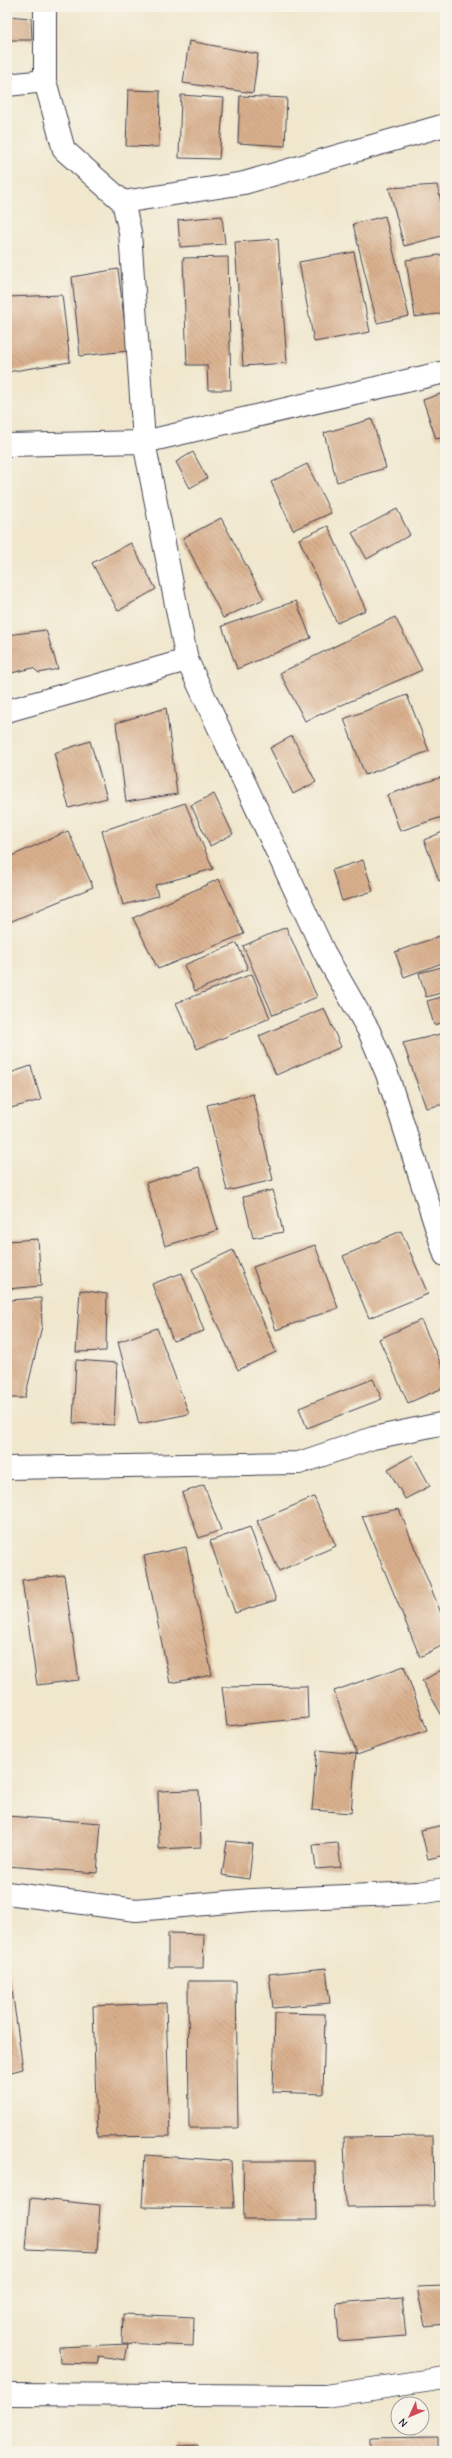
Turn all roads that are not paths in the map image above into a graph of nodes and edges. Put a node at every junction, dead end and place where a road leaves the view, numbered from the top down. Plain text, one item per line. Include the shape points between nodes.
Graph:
1 (45, 7) edge
2 (45, 81) junction
3 (7, 85) edge
4 (445, 125) edge
5 (123, 202) junction
6 (445, 372) edge
7 (144, 442) junction
8 (7, 445) edge
9 (187, 660) junction
10 (7, 711) edge
11 (445, 1255) edge
12 (445, 1423) edge
13 (7, 1468) edge
14 (445, 1889) edge
15 (7, 1893) edge
16 (445, 2378) edge
17 (7, 2394) edge

1 - 2 street
2 - 3 street
2 - 5 street via 64,150
4 - 5 street via 244,182
5 - 7 street via 130,232
6 - 7 street
7 - 8 street
7 - 9 street
9 - 10 street
9 - 11 street via 324,952 369,1031 387,1074
12 - 13 street via 373,1438 299,1463
14 - 15 street via 418,1893 252,1900 136,1910
16 - 17 street via 325,2396

